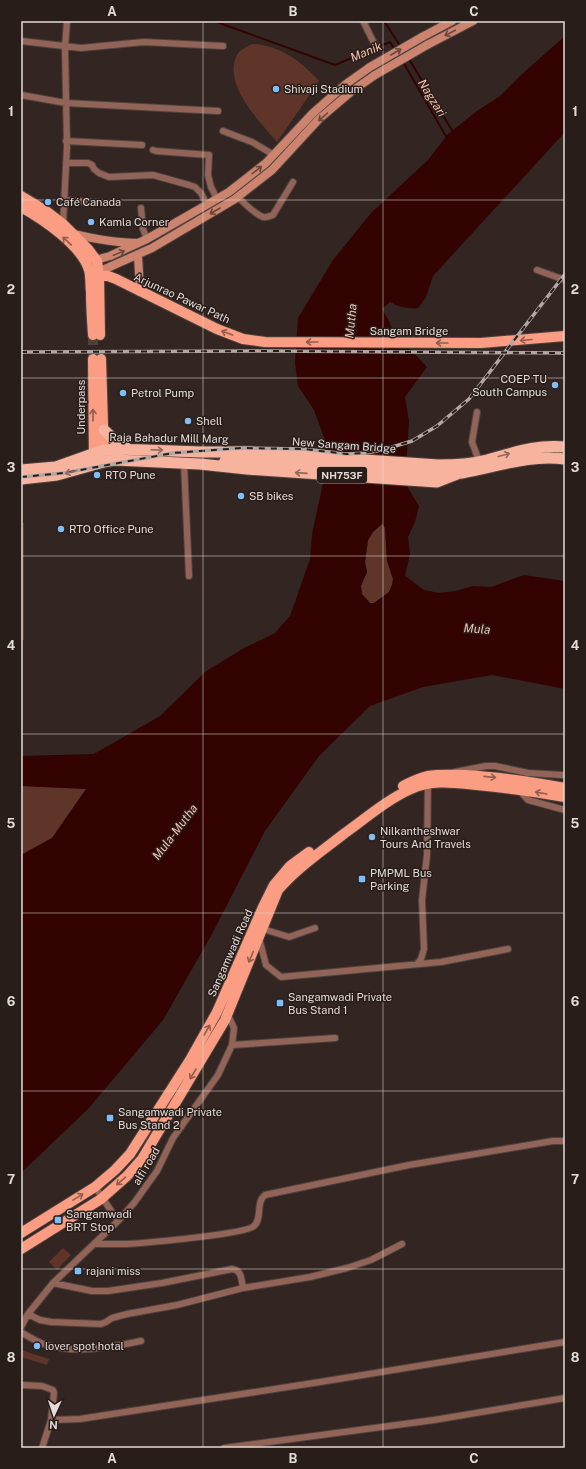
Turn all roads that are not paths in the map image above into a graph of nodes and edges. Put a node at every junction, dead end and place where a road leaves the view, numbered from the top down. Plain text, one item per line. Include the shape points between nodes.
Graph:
1 (67, 21) edge
2 (363, 21) edge
3 (452, 21) edge
4 (473, 21) edge
5 (442, 23) edge
6 (433, 31) junction
7 (437, 40) junction
8 (21, 41) edge
9 (223, 46) dead end
10 (65, 47) junction
11 (376, 47) dead end
12 (21, 95) edge
13 (330, 98) junction
14 (66, 103) junction
15 (337, 104) junction
16 (218, 111) dead end
17 (223, 131) dead end
18 (66, 141) junction
19 (142, 144) dead end
20 (153, 150) dead end
21 (274, 155) junction
22 (66, 163) junction
23 (293, 182) dead end
24 (21, 196) edge
25 (238, 197) junction
26 (217, 199) junction
27 (64, 200) junction
28 (104, 203) dead end
29 (207, 205) junction
30 (21, 207) edge
31 (142, 208) dead end
32 (63, 224) junction
33 (74, 234) junction
34 (144, 241) junction
35 (138, 255) junction
36 (537, 270) dead end
37 (96, 274) junction
38 (565, 280) edge
39 (140, 292) junction
40 (96, 335) tunnel mouth
41 (565, 336) edge
42 (265, 342) joint
43 (477, 412) dead end
44 (104, 430) junction
45 (565, 447) edge
46 (128, 449) junction
47 (99, 452) junction
48 (228, 456) junction
49 (565, 459) edge
50 (248, 460) junction
51 (478, 461) junction
52 (99, 463) junction
53 (184, 463) junction
54 (21, 470) edge
55 (438, 474) junction
56 (21, 479) edge
57 (189, 576) dead end
58 (562, 775) dead end
59 (444, 778) junction
60 (428, 780) junction
61 (518, 784) junction
62 (565, 788) edge
63 (565, 797) edge
64 (565, 810) edge
65 (263, 928) junction
66 (315, 928) dead end
67 (259, 938) junction
68 (508, 949) dead end
69 (417, 964) junction
70 (223, 1011) junction
71 (335, 1038) dead end
72 (232, 1045) junction
73 (565, 1141) edge
74 (95, 1187) junction
75 (102, 1199) junction
76 (118, 1221) junction
77 (21, 1233) edge
78 (94, 1244) junction
79 (402, 1244) dead end
80 (21, 1249) edge
81 (52, 1283) junction
82 (243, 1288) junction
83 (28, 1314) junction
84 (21, 1327) edge
85 (21, 1332) edge
86 (141, 1341) dead end
87 (565, 1342) edge
88 (21, 1385) edge
89 (565, 1398) edge
90 (51, 1420) junction
91 (42, 1448) edge
92 (224, 1448) edge

1 - 10 street
2 - 11 street
3 - 5 main road
4 -> 7 main road
5 - 6 main road
6 - 7 main road
13 -> 6 main road, bridge via 370,67
7 - 15 main road, bridge via 375,75
8 - 10 street
9 - 10 street via 144,42 88,48
10 - 14 street
12 - 14 street
13 - 15 main road
13 - 21 main road
14 - 16 street
14 - 18 street
15 -> 25 main road via 319,119 272,170
17 - 21 street via 252,142
18 - 19 street
18 - 22 street
20 - 26 street via 209,155 208,175
26 -> 21 main road
22 - 27 street
22 - 29 street via 88,163 99,173 109,177 153,175 189,185 201,193
23 - 25 street via 273,215 268,217 263,217
24 - 32 main road
25 -> 35 main road
26 - 29 main road
27 - 28 street
27 - 32 street
29 - 34 main road
37 -> 30 main road via 57,231
31 - 34 street
32 - 33 main road
33 - 34 main road via 108,242
33 - 37 main road via 88,249
37 -> 34 main road via 126,250
35 - 37 main road
35 - 39 main road
36 - 38 street
37 - 39 main road, Arjunrao Pawar Path via 116,279
37 - 40 main road
42 -> 39 main road, Arjunrao Pawar Path via 243,339 217,329
41 -> 42 main road, Sangam Bridge via 481,344
43 - 51 street via 472,442
44 - 46 highway
44 - 47 main road, Underpass
47 -> 44 main road, Underpass via 97,359
51 -> 45 highway, NH753F via 536,447
46 - 47 highway, Raja Bahadur Mill Marg / NH753F
46 -> 48 highway, Raja Bahadur Mill Marg / NH753F via 201,452
47 - 52 main road
47 - 54 highway, Raja Bahadur Mill Marg / NH753F via 56,467
48 - 50 highway, Raja Bahadur Mill Marg / NH753F
48 - 53 highway, Raja Bahadur Mill Marg / NH753F
49 - 55 highway, NH753F via 528,460 460,473
50 - 53 highway, Raja Bahadur Mill Marg / NH753F
50 - 55 highway, New Sangam Bridge / NH753F
55 -> 50 highway, NH753F
51 - 55 highway, NH753F via 460,464
52 - 53 highway, Raja Bahadur Mill Marg / NH753F via 116,460
52 -> 56 highway, Raja Bahadur Mill Marg / NH753F via 57,475
53 - 57 street
58 - 59 street via 528,773 486,766
59 - 60 main road, Sangamwadi Road
59 - 61 main road, Sangamwadi Road
60 - 65 main road, Sangamwadi Road via 378,809 291,875 278,890
60 - 69 street via 427,855 422,900 424,949
60 - 70 main road, Sangamwadi Road via 415,780 390,794 281,875 263,907
61 - 62 main road
63 -> 61 main road
61 - 64 street via 528,800
65 - 66 street via 289,938
65 - 67 main road, Sangamwadi Road
67 - 69 street via 266,964 281,977
67 -> 70 main road, Sangamwadi Road
68 - 69 street
70 - 72 street, alfi road via 234,1028
74 -> 70 main road, Sangamwadi Road via 130,1154
70 -> 75 main road, Sangamwadi Road via 204,1055 142,1159
71 - 72 street
72 - 76 street, alfi road via 218,1075 173,1138 157,1171
73 - 78 street via 409,1165 265,1195 261,1198 254,1227 246,1230 162,1241
74 - 75 street
77 -> 74 main road, Sangamwadi Road
75 - 76 street
75 - 80 main road, Sangamwadi Road
76 - 78 street, alfi road
78 - 81 street, alfi road
79 - 82 street via 371,1260 347,1268
81 - 82 street via 92,1291 108,1291 232,1269 240,1273
81 - 83 street, alfi road
82 - 83 street via 177,1305 127,1314 101,1324 51,1322
83 - 84 street, alfi road
85 - 86 street via 32,1340 67,1349 94,1349
87 - 90 street via 95,1417
88 - 90 street via 42,1386 53,1390
89 - 92 street via 427,1421
90 - 91 street

